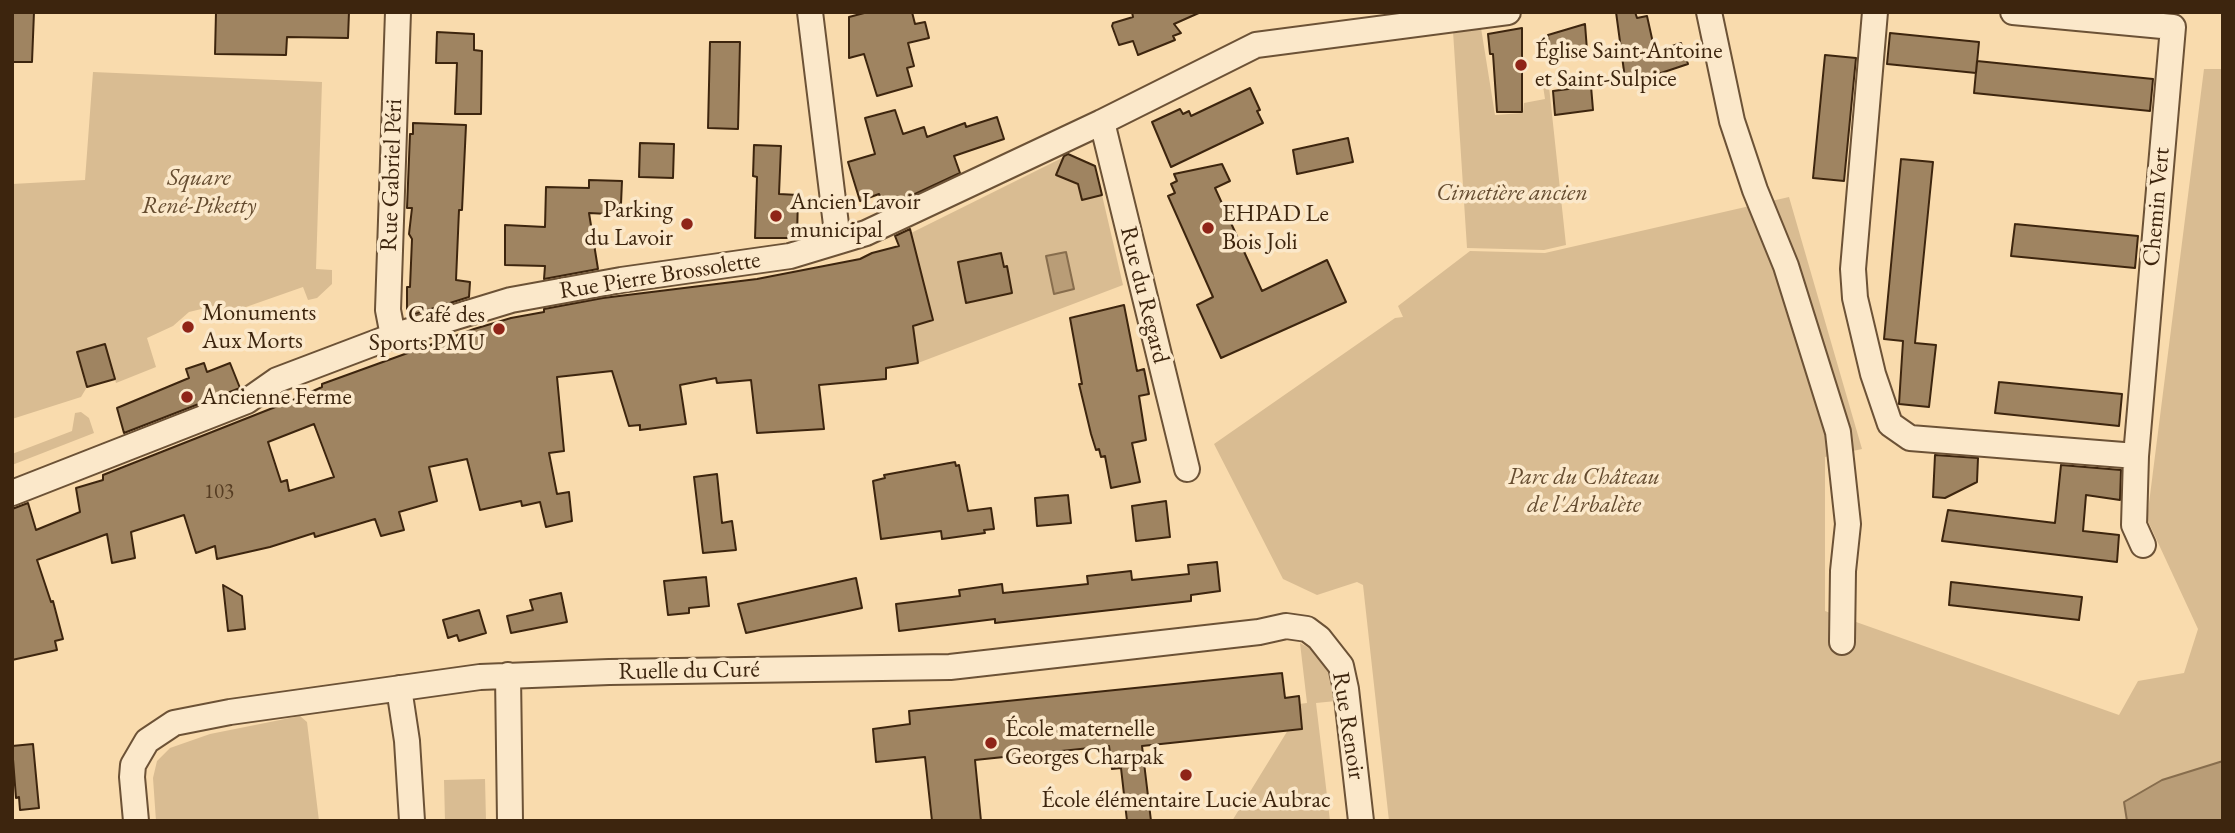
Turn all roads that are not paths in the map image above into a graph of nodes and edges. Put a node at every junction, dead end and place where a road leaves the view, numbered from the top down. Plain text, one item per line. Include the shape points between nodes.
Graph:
1 (398, 12) edge
2 (810, 12) edge
3 (1508, 12) edge
4 (1709, 12) edge
5 (1875, 12) edge
6 (2013, 12) edge
7 (1102, 122) junction
8 (838, 241) junction
9 (393, 336) junction
10 (2136, 456) junction
11 (1187, 469) dead end
12 (12, 493) edge
13 (2143, 545) dead end
14 (1319, 638) joint
15 (1842, 642) dead end
16 (508, 675) junction
17 (399, 688) junction
18 (136, 821) edge
19 (412, 821) edge
20 (510, 821) edge
21 (1361, 821) edge

1 - 9 street, Rue Gabriel Péri via 388,310
2 - 8 street
3 - 7 street, Rue Pierre Brossolette via 1256,45
4 - 15 street via 1732,121 1786,266 1839,432 1848,524
5 - 10 street via 1853,268 1855,298 1873,374 1890,424 1910,438
6 - 10 street, Chemin Vert via 2173,27
7 - 8 street, Rue Pierre Brossolette via 866,233
7 - 11 street, Rue du Regard
8 - 9 street, Rue Pierre Brossolette via 778,258 511,300
9 - 12 street, Rue Pierre Brossolette via 277,380 247,401
10 - 13 street, Chemin Vert via 2134,525
14 - 16 street, Ruelle du Curé via 1307,629 1286,626 950,667
14 - 21 street, Rue Renoir via 1341,666
16 - 17 street, Ruelle du Curé
16 - 20 street
17 - 18 street, Ruelle du Curé via 174,723 147,741 134,765
17 - 19 street

